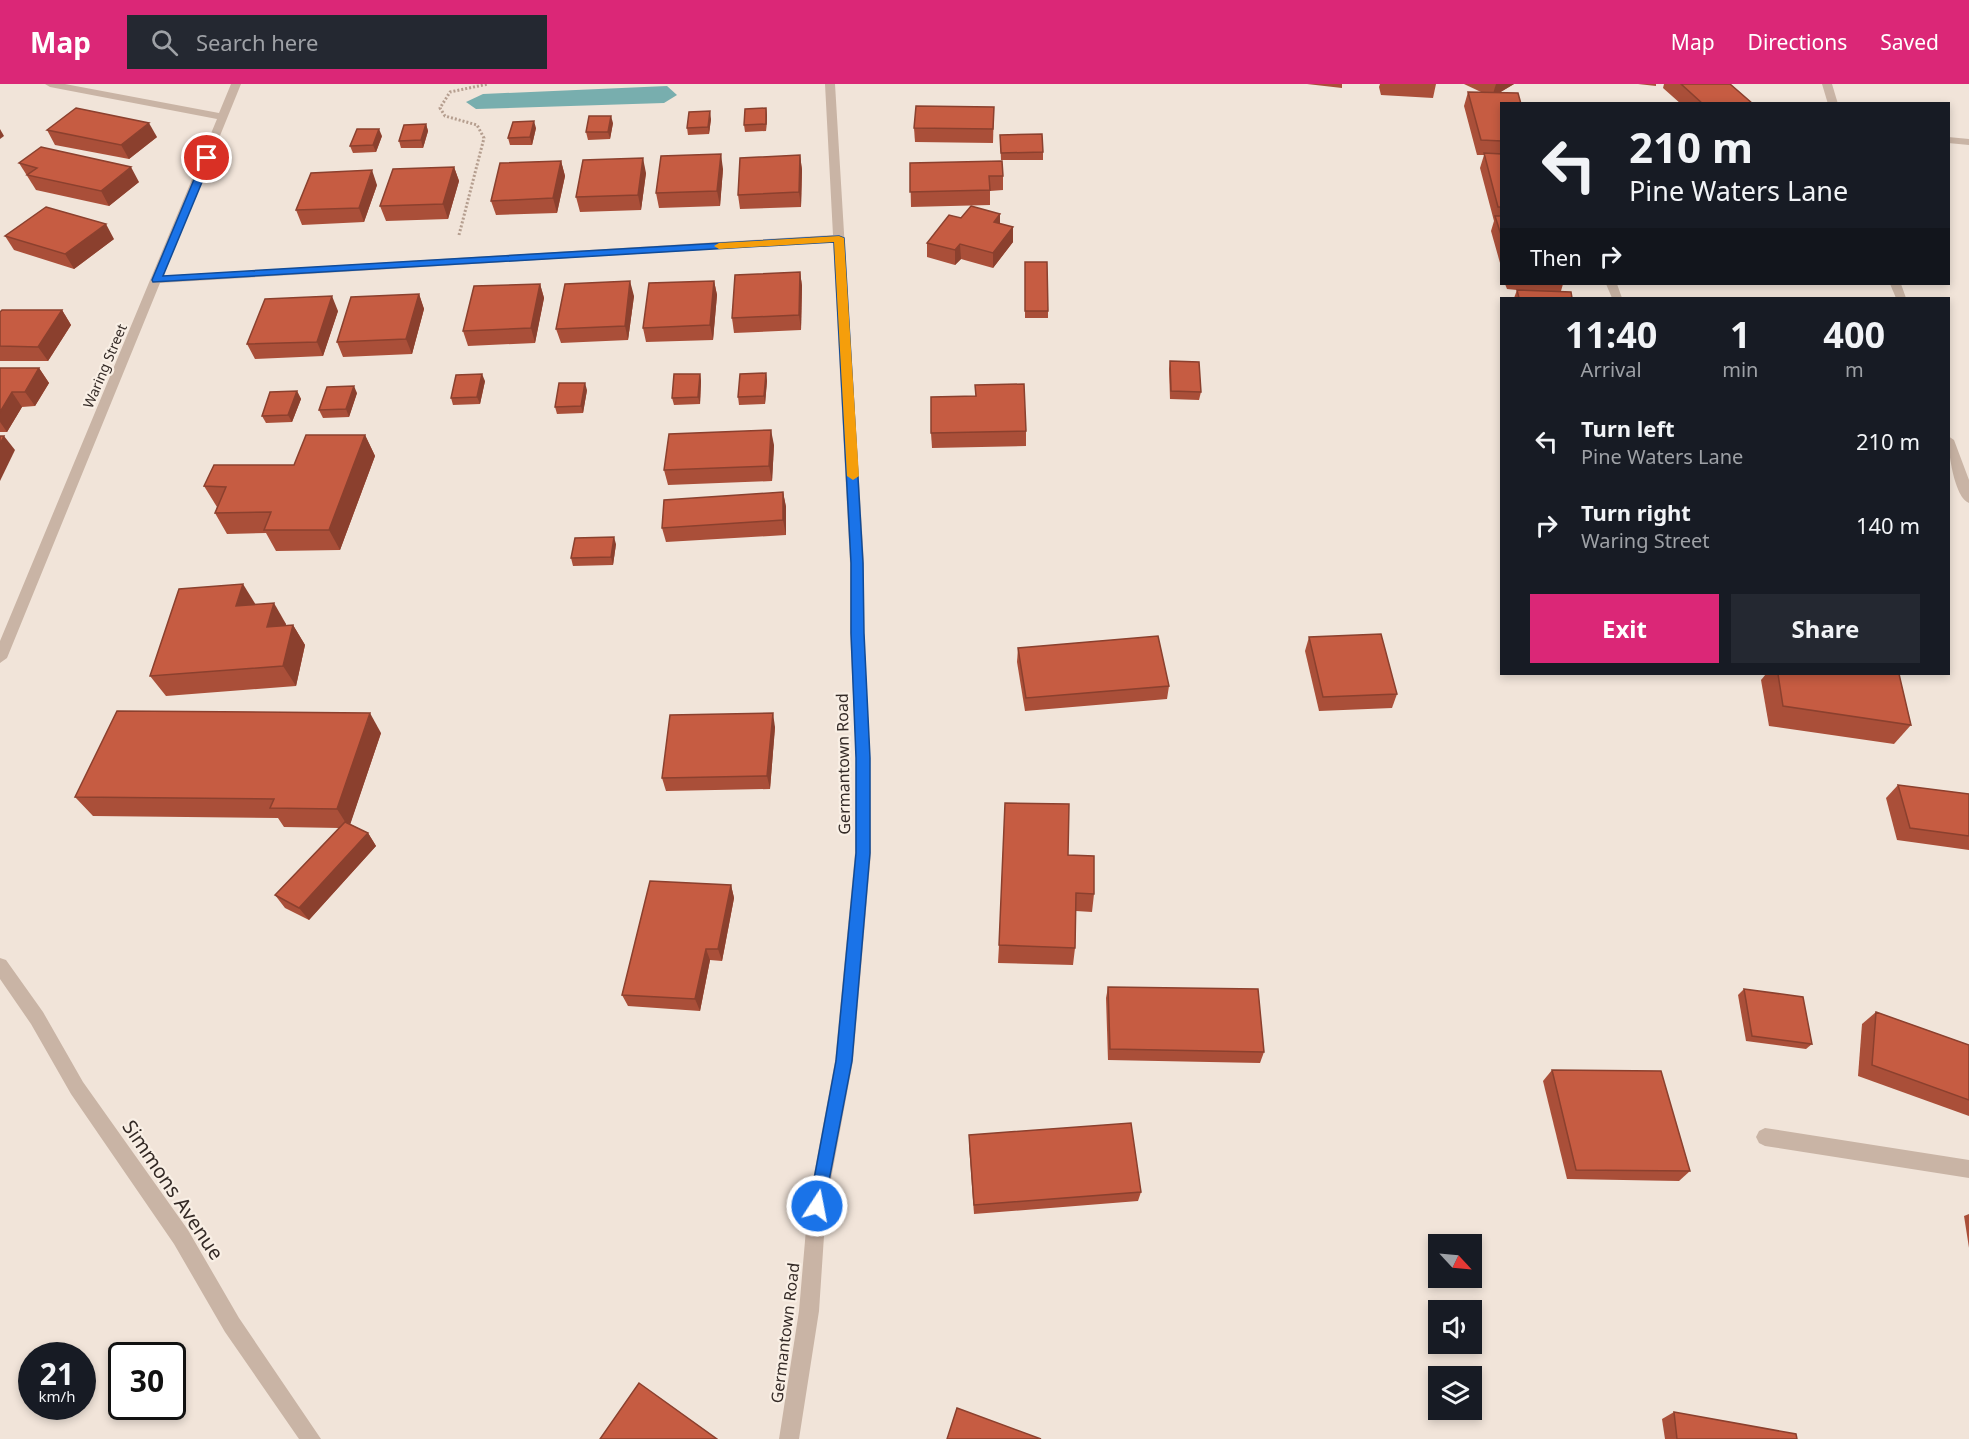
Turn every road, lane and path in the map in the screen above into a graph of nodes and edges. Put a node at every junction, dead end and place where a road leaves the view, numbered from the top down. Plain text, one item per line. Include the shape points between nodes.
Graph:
1 (50, 84) edge
2 (236, 84) edge
3 (488, 84) edge
4 (830, 84) edge
5 (1827, 84) edge
6 (1832, 102) edge
7 (224, 117) junction
8 (1950, 140) edge
9 (1969, 142) edge
10 (458, 238) dead end
11 (839, 238) junction
12 (157, 280) junction
13 (1950, 446) edge
14 (1969, 498) edge
15 (0, 658) edge
16 (0, 965) edge
17 (1765, 1137) dead end
18 (1969, 1169) edge
19 (311, 1439) edge
20 (789, 1439) edge

1 - 7 street
2 - 7 street, Waring Street
3 - 10 path via 450,92 440,108 445,116 477,125 484,138
4 - 11 street, Germantown Road
5 - 6 street
7 - 12 street, Waring Street
8 - 9 street
11 - 12 street
11 - 20 street, Germantown Road via 857,563 863,853 844,1061 817,1206 809,1311
12 - 15 street, Waring Street
13 - 14 street
16 - 19 street, Simmons Avenue via 37,1018 77,1088 181,1237 232,1325
17 - 18 street

